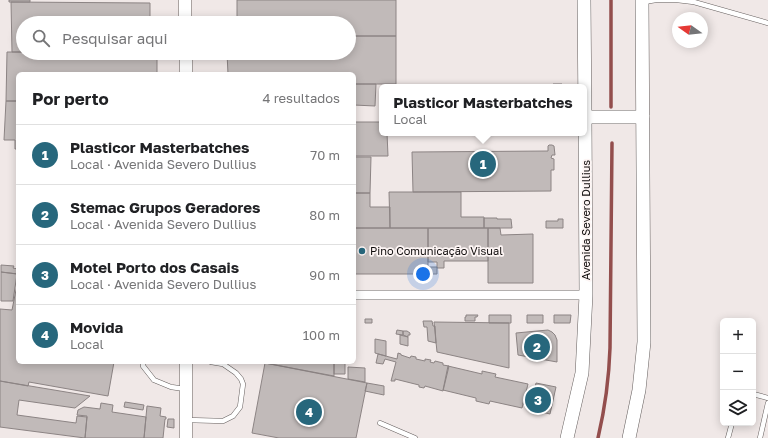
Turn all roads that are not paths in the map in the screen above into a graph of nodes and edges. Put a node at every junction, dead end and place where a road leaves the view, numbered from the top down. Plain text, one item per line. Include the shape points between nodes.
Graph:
1 (185, 0) edge
2 (584, 0) edge
3 (642, 1) edge
4 (185, 16) edge
5 (768, 23) edge
6 (186, 60) edge
7 (186, 72) edge
8 (585, 84) edge
9 (587, 117) edge
10 (643, 117) junction
11 (585, 136) edge
12 (356, 295) edge
13 (586, 295) junction
14 (144, 364) edge
15 (186, 364) edge
16 (223, 364) edge
17 (186, 389) junction
18 (756, 395) edge
19 (768, 398) edge
20 (768, 403) edge
21 (186, 420) junction
22 (380, 423) dead end
23 (731, 426) edge
24 (186, 438) edge
25 (415, 438) edge
26 (567, 438) edge
27 (629, 438) edge
28 (728, 438) edge
29 (760, 438) edge

1 - 4 street
2 - 8 main road, Avenida Severo Dullius
3 - 5 lane via 694,2
3 - 10 main road
6 - 7 street
9 - 10 main road
10 - 27 main road via 644,342 639,390
11 - 13 main road, Avenida Severo Dullius
12 - 13 street
13 - 26 main road, Avenida Severo Dullius via 582,373
14 - 17 lane via 154,380 171,387
15 - 17 street
16 - 21 lane via 236,373 243,384 240,407 233,416 223,421
17 - 21 street
18 - 19 lane
20 - 29 lane
21 - 24 street
22 - 25 lane
23 - 28 lane

